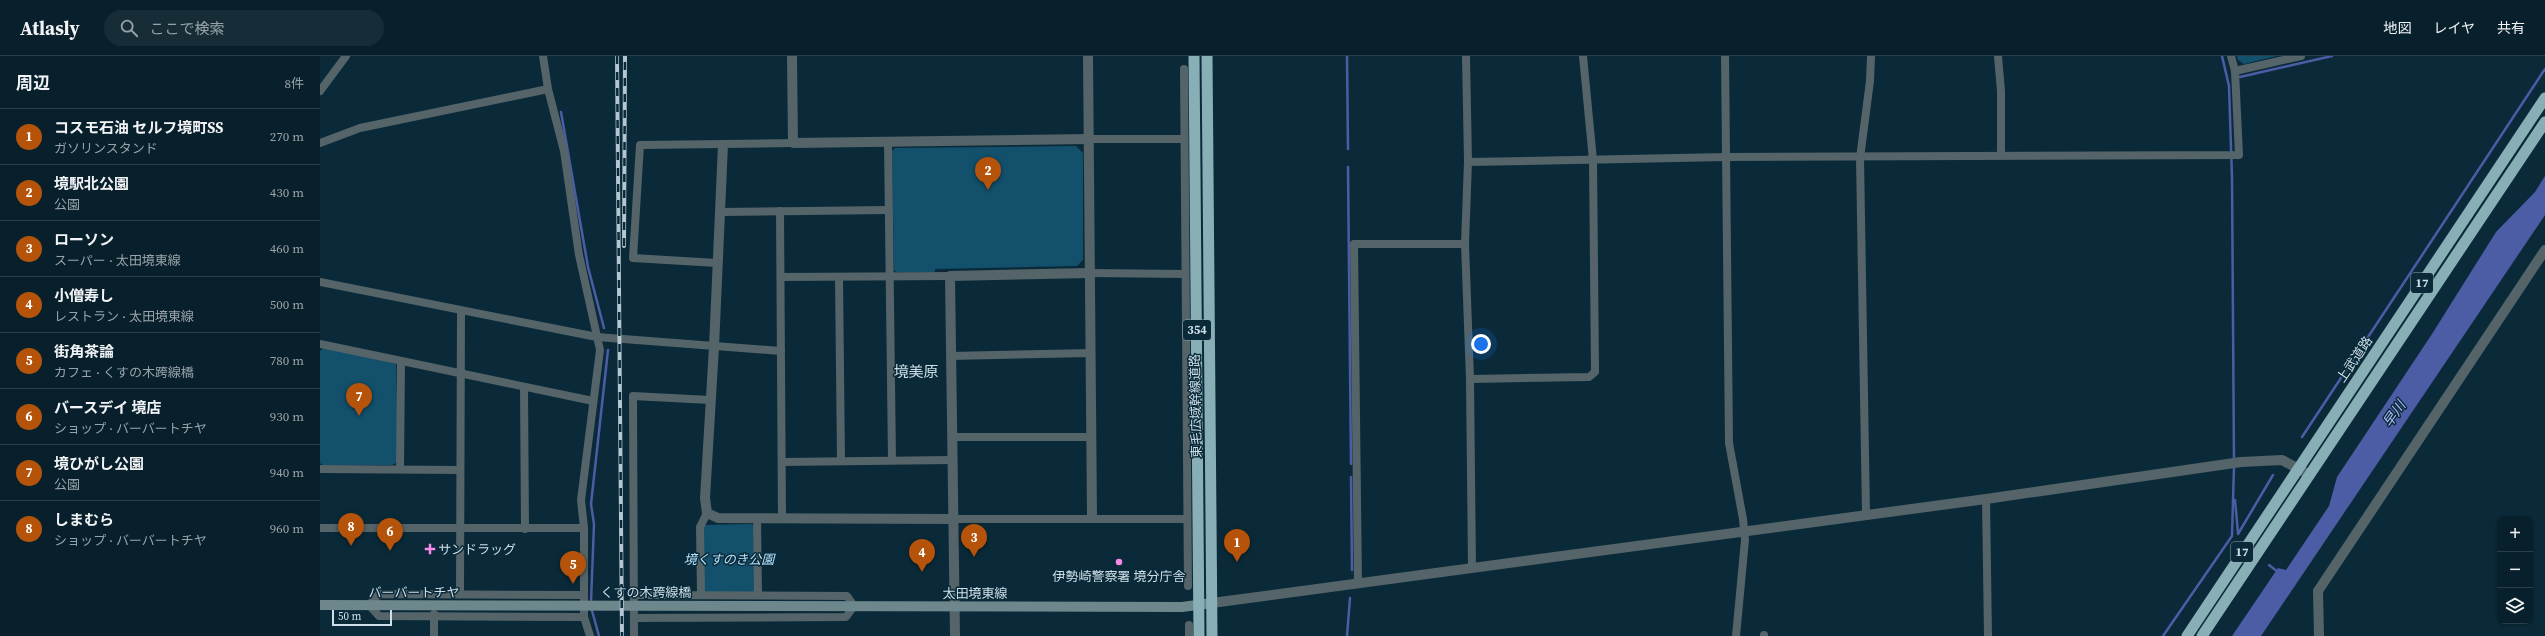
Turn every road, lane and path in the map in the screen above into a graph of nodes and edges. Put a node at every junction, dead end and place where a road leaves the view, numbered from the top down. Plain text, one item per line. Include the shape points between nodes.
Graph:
1 (346, 56) edge
2 (543, 56) edge
3 (792, 56) edge
4 (1088, 56) edge
5 (1194, 56) edge
6 (1207, 56) edge
7 (1466, 56) edge
8 (1584, 56) edge
9 (1725, 56) edge
10 (1871, 56) edge
11 (1998, 56) edge
12 (2231, 56) edge
13 (2302, 56) edge
14 (1184, 69) dead end
15 (2235, 71) junction
16 (548, 89) junction
17 (320, 91) edge
18 (2545, 98) edge
19 (2545, 122) edge
20 (1089, 139) junction
21 (1184, 139) junction
22 (888, 142) junction
23 (320, 143) edge
24 (793, 143) junction
25 (723, 145) junction
26 (2001, 155) junction
27 (1727, 157) junction
28 (1860, 158) junction
29 (1593, 160) junction
30 (1468, 162) junction
31 (1196, 180) junction
32 (1185, 193) junction
33 (888, 210) junction
34 (780, 211) junction
35 (720, 212) junction
36 (1465, 244) junction
37 (2545, 250) edge
38 (717, 263) junction
39 (1090, 272) junction
40 (1185, 274) junction
41 (889, 275) junction
42 (950, 276) junction
43 (781, 277) junction
44 (839, 277) junction
45 (320, 282) edge
46 (461, 312) junction
47 (597, 337) junction
48 (320, 344) edge
49 (714, 347) junction
50 (781, 351) junction
51 (1091, 353) junction
52 (952, 356) junction
53 (401, 361) junction
54 (460, 373) junction
55 (1470, 379) junction
56 (524, 387) junction
57 (710, 400) junction
58 (593, 401) junction
59 (1091, 437) junction
60 (952, 438) junction
61 (1187, 447) junction
62 (892, 460) junction
63 (953, 460) junction
64 (841, 461) junction
65 (782, 462) junction
66 (320, 468) edge
67 (1199, 468) junction
68 (2298, 468) junction
69 (400, 469) junction
70 (459, 470) junction
71 (2310, 476) junction
72 (1986, 499) junction
73 (707, 513) junction
74 (1866, 514) junction
75 (757, 518) junction
76 (782, 518) junction
77 (1092, 518) junction
78 (1187, 518) junction
79 (952, 519) junction
80 (320, 528) edge
81 (584, 528) junction
82 (459, 529) junction
83 (525, 529) junction
84 (1744, 532) junction
85 (1472, 568) junction
86 (1358, 584) junction
87 (1188, 586) dead end
88 (460, 594) junction
89 (583, 595) junction
90 (634, 595) junction
91 (701, 595) junction
92 (758, 595) junction
93 (1212, 603) junction
94 (320, 604) edge
95 (369, 605) junction
96 (507, 605) joint
97 (1198, 605) junction
98 (737, 606) joint
99 (854, 606) junction
100 (954, 606) junction
101 (434, 614) junction
102 (584, 616) junction
103 (634, 618) junction
104 (1189, 626) dead end
105 (434, 636) edge
106 (590, 636) edge
107 (634, 636) edge
108 (954, 636) edge
109 (1189, 636) edge
110 (1199, 636) edge
111 (1212, 636) edge
112 (1736, 636) edge
113 (1988, 636) edge
114 (2187, 636) edge
115 (2202, 636) edge
116 (2319, 636) edge

1 - 17 street
2 - 16 street
3 - 24 street
4 - 20 street
5 - 31 highway, 東毛広域幹線道路 / 354
6 - 93 highway, 東毛広域幹線道路 / 354
7 - 30 street
8 - 29 street
9 - 27 street
10 - 28 street
11 - 26 street
12 - 15 street
13 - 15 street
14 - 21 street
15 - 26 street via 2239,155
16 - 23 street via 360,128
16 - 47 street via 564,151 579,255
18 - 68 highway, 上武道路 / 17
19 - 71 highway, 上武道路 / 17
20 - 21 street
20 - 22 street
20 - 39 street
21 - 32 street
22 - 24 street
22 - 33 street
24 - 25 street
25 - 35 street
25 - 38 street via 640,145 633,258
26 - 28 street
27 - 28 street
27 - 29 street
27 - 84 street via 1729,443
28 - 74 street
29 - 30 street
29 - 55 street via 1596,366 1593,375
30 - 36 street
31 - 32 street
31 - 67 highway, 東毛広域幹線道路 / 354
32 - 40 street
33 - 34 street
33 - 41 street
34 - 35 street
34 - 43 street
35 - 38 street
36 - 55 street
36 - 86 street via 1354,244
37 - 116 street via 2318,591
38 - 49 street
39 - 40 street
39 - 42 street
39 - 51 street
40 - 61 street
41 - 42 street
41 - 44 street
41 - 62 street
42 - 52 street
43 - 44 street
43 - 50 street
44 - 64 street
45 - 46 street
46 - 47 street
46 - 54 street
47 - 49 street
47 - 58 street via 600,350
48 - 53 street
49 - 50 street
49 - 57 street
50 - 65 street
51 - 52 street
51 - 59 street
52 - 60 street
53 - 54 street
53 - 69 street
54 - 56 street
54 - 70 street
55 - 85 street
56 - 58 street
56 - 83 street
57 - 73 street via 705,498
57 - 90 street via 633,396
58 - 81 street via 581,500
59 - 60 street
59 - 77 street
60 - 63 street
61 - 67 street
61 - 78 street
62 - 63 street
62 - 64 street
63 - 79 street
64 - 65 street
65 - 76 street
66 - 69 street
67 - 97 highway, 東毛広域幹線道路 / 354
68 - 71 street
68 - 72 street via 2282,460 2236,463
68 - 114 highway, 上武道路 / 17
69 - 70 street
70 - 82 street
71 - 115 highway, 上武道路 / 17
72 - 74 street
72 - 113 street
73 - 75 street via 718,518
73 - 91 street via 700,527
74 - 84 street
75 - 76 street
75 - 92 street
76 - 79 street
77 - 78 street
77 - 79 street
78 - 87 street
79 - 100 street
80 - 82 street
81 - 83 street
81 - 89 street
82 - 83 street
82 - 88 street
84 - 85 street
84 - 112 street
85 - 86 street
86 - 93 street
88 - 89 street
88 - 95 street via 379,594
89 - 102 street
90 - 91 street
90 - 103 street
91 - 92 street
92 - 99 street via 847,596
93 - 97 main road, 太田境東線
93 - 111 highway, 東毛広域幹線道路 / 354
94 - 95 main road, バーバートチヤ
95 - 96 main road, バーバートチヤ
95 - 101 street via 379,616
96 - 98 main road, くすの木跨線橋
97 - 100 main road, 太田境東線
97 - 110 highway, 東毛広域幹線道路 / 354
98 - 99 main road, 太田境東線
99 - 100 main road, 太田境東線
99 - 103 street via 846,616
100 - 108 street
101 - 102 street
101 - 105 street
102 - 106 street
103 - 107 street
104 - 109 street

